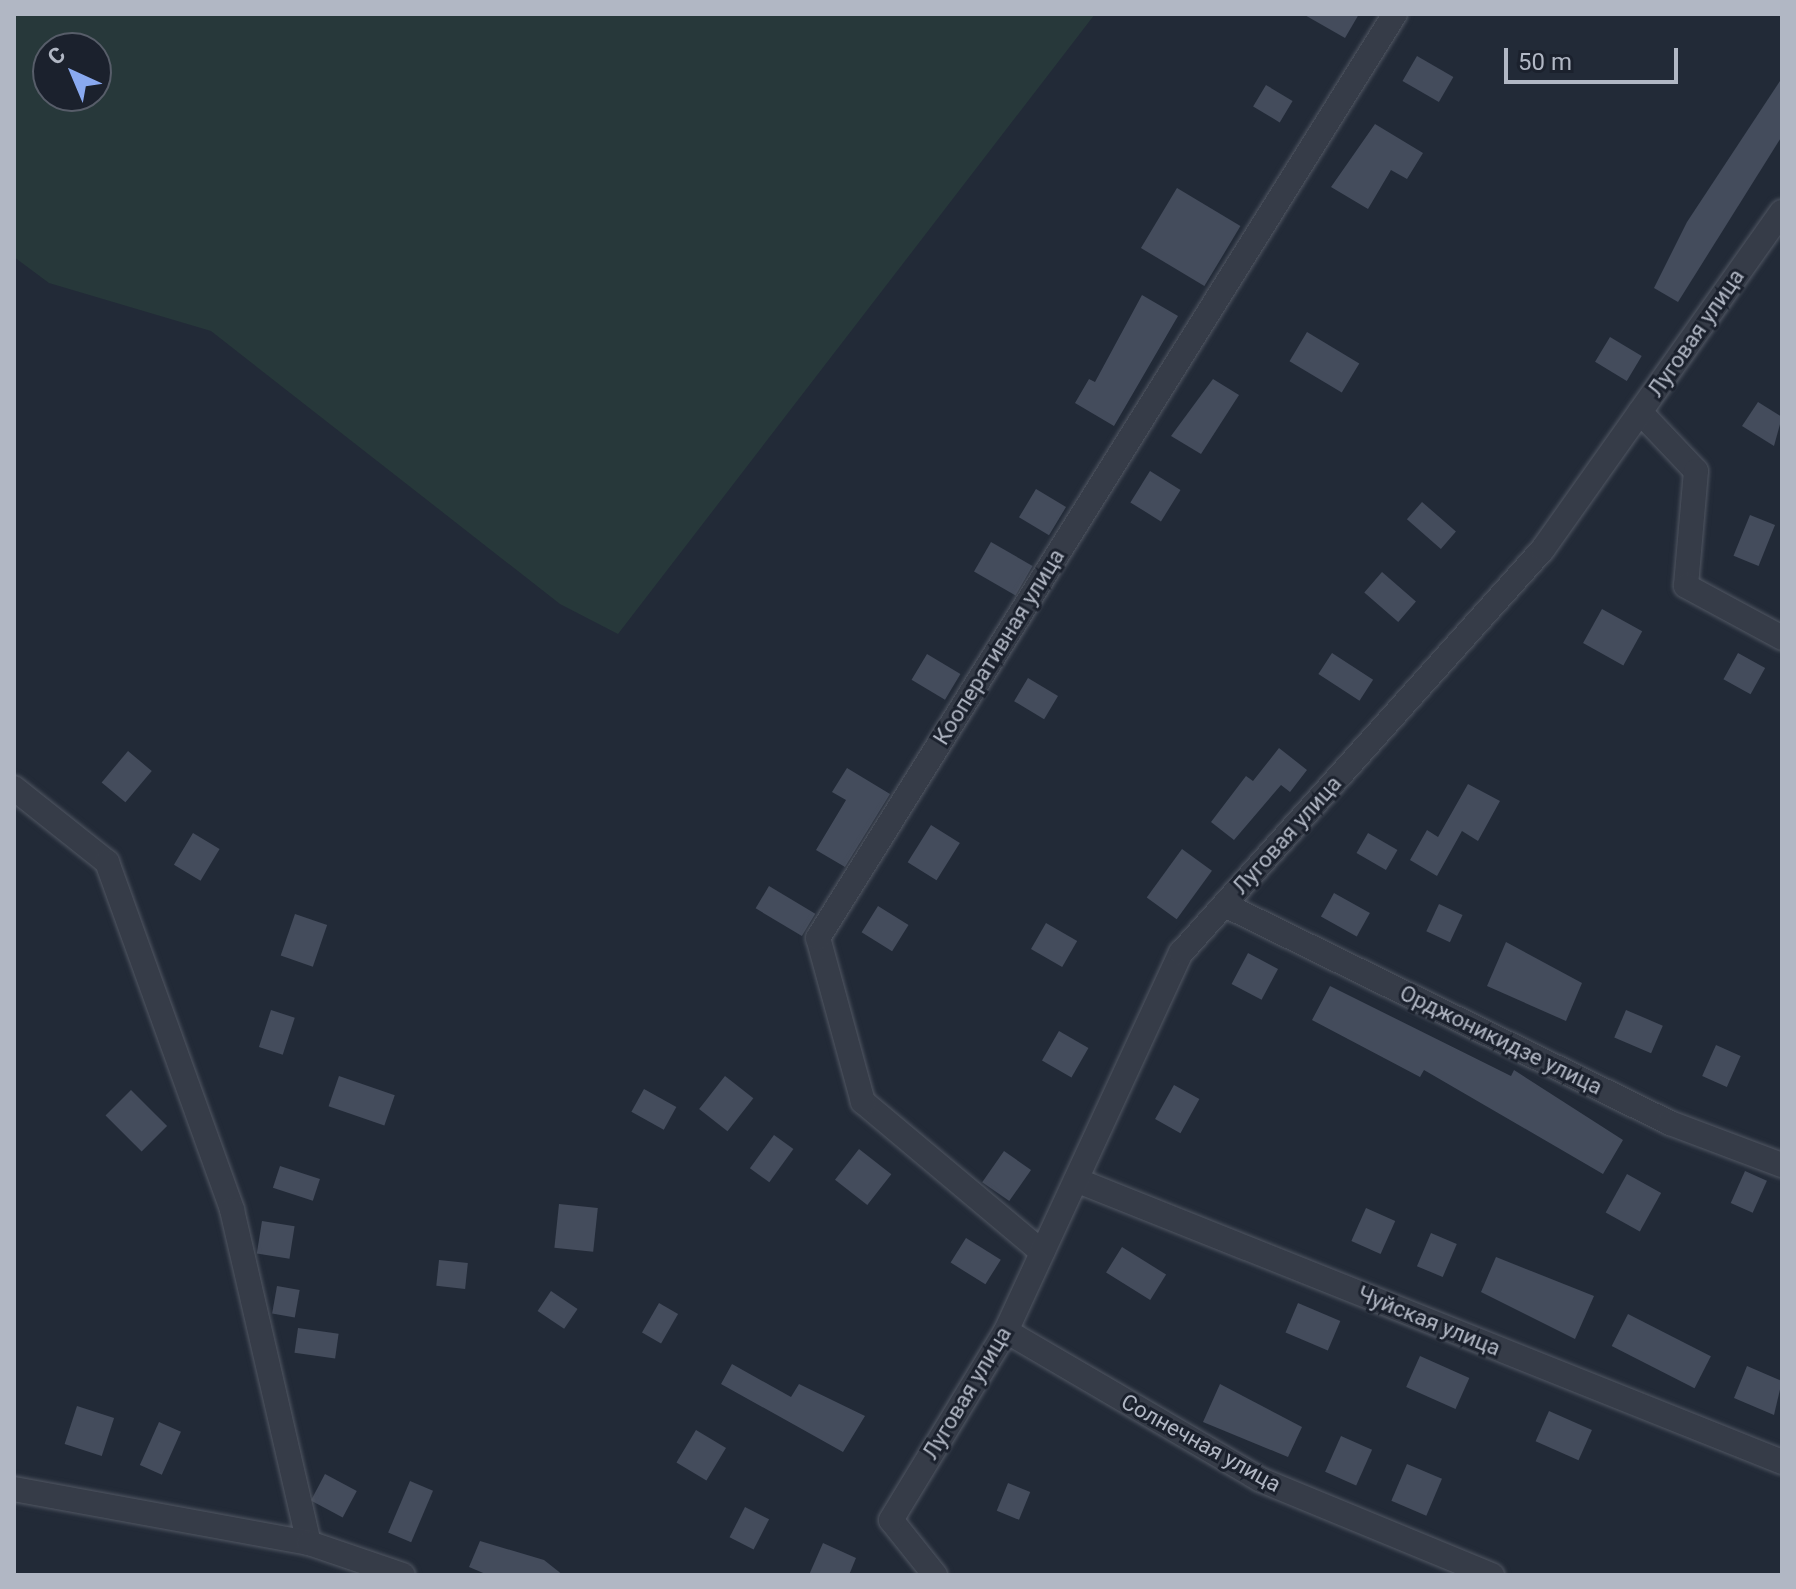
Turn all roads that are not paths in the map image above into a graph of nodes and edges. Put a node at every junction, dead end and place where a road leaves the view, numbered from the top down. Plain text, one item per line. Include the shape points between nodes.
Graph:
1 (1395, 14) edge
2 (1782, 212) edge
3 (1640, 412) junction
4 (1782, 638) edge
5 (14, 788) edge
6 (1225, 905) junction
7 (1782, 1165) edge
8 (1076, 1180) junction
9 (1042, 1252) junction
10 (1006, 1331) junction
11 (1782, 1462) edge
12 (14, 1489) edge
13 (309, 1543) junction
14 (403, 1575) edge
15 (935, 1575) edge
16 (1492, 1575) edge

1 - 9 street, Кооперативная улица via 818,938 863,1102
2 - 3 street, Луговая улица
3 - 4 street via 1696,471 1686,586
3 - 6 street, Луговая улица via 1543,549
5 - 13 street via 107,862 232,1210
6 - 7 street, Орджоникидзе улица via 1670,1123
6 - 8 street, Луговая улица via 1181,953
8 - 9 street, Луговая улица
8 - 11 street, Чуйская улица
9 - 10 street, Луговая улица
10 - 15 street, Луговая улица via 891,1520
10 - 16 street, Солнечная улица via 1261,1480
12 - 13 street
13 - 14 street

